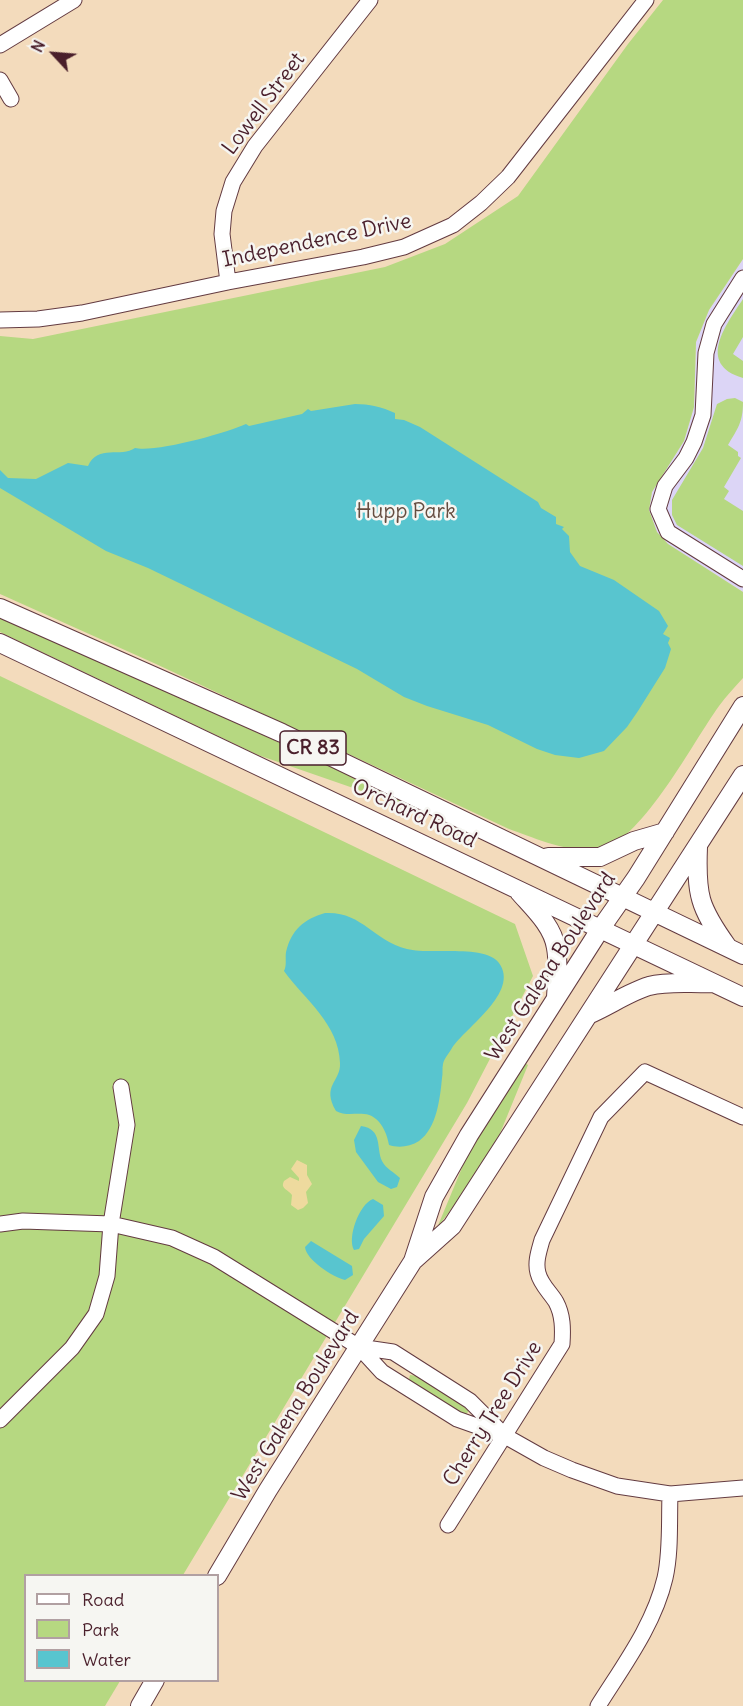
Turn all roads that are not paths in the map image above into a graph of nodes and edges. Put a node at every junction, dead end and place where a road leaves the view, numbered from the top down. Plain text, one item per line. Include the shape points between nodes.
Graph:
1 (74, 0) edge
2 (370, 0) edge
3 (646, 0) edge
4 (0, 45) edge
5 (0, 80) edge
6 (11, 99) dead end
7 (743, 278) edge
8 (228, 282) junction
9 (0, 320) edge
10 (743, 579) edge
11 (0, 608) edge
12 (0, 643) edge
13 (743, 706) edge
14 (743, 775) edge
15 (665, 832) junction
16 (698, 847) junction
17 (539, 856) junction
18 (514, 886) junction
19 (622, 897) junction
20 (655, 912) junction
21 (601, 928) junction
22 (635, 944) junction
23 (736, 951) edge
24 (713, 982) junction
25 (556, 997) junction
26 (743, 997) edge
27 (588, 1015) junction
28 (121, 1087) dead end
29 (743, 1117) edge
30 (0, 1224) edge
31 (111, 1224) junction
32 (413, 1261) junction
33 (359, 1347) junction
34 (0, 1420) edge
35 (505, 1436) junction
36 (743, 1488) edge
37 (670, 1494) junction
38 (448, 1525) dead end
39 (218, 1574) edge
40 (154, 1682) edge
41 (140, 1706) edge
42 (598, 1706) edge

1 - 4 street
2 - 8 street, Lowell Street via 255,146 233,182 222,234
3 - 8 street, Independence Drive via 508,177 453,225 404,247
5 - 6 street
7 - 10 street via 714,324 706,353 703,415 686,458 665,486 658,509 668,532
8 - 9 street, Independence Drive via 82,313
11 - 17 main road, Orchard Road / CR 83 via 282,733
12 - 18 main road, Orchard Road / CR 83
13 - 15 main road, West Galena Boulevard
14 - 16 main road, West Galena Boulevard
15 - 17 main road via 600,857
15 - 19 main road, West Galena Boulevard
16 - 20 main road, West Galena Boulevard
16 - 23 main road via 699,897 709,921
17 - 19 main road, Orchard Road / CR 83
18 - 21 main road, Orchard Road / CR 83
18 - 25 main road via 539,915 556,947
19 - 20 main road, Orchard Road / CR 83
19 - 21 main road, West Galena Boulevard
20 - 22 main road, West Galena Boulevard
20 - 23 main road, Orchard Road / CR 83
21 - 22 main road, Orchard Road / CR 83
21 - 25 main road, West Galena Boulevard
22 - 24 main road, Orchard Road / CR 83
22 - 27 main road, West Galena Boulevard
24 - 26 main road, Orchard Road / CR 83
24 - 27 main road via 650,986
25 - 32 main road, West Galena Boulevard via 468,1135 434,1197
27 - 32 main road, West Galena Boulevard via 452,1226
28 - 31 street via 128,1125
29 - 35 street, Cherry Tree Drive via 645,1072 601,1117 542,1240 538,1258 537,1272 561,1316 561,1344
30 - 31 street
31 - 33 street via 172,1238 214,1257
31 - 34 street via 107,1276 96,1314 72,1348
32 - 33 main road, West Galena Boulevard
33 - 35 street via 382,1372 457,1419
33 - 35 street via 393,1352 470,1401
33 - 39 main road, West Galena Boulevard
35 - 37 street via 586,1476 617,1486
35 - 38 street, Cherry Tree Drive
36 - 37 street
37 - 42 street via 665,1576 659,1596 638,1641
40 - 41 main road

